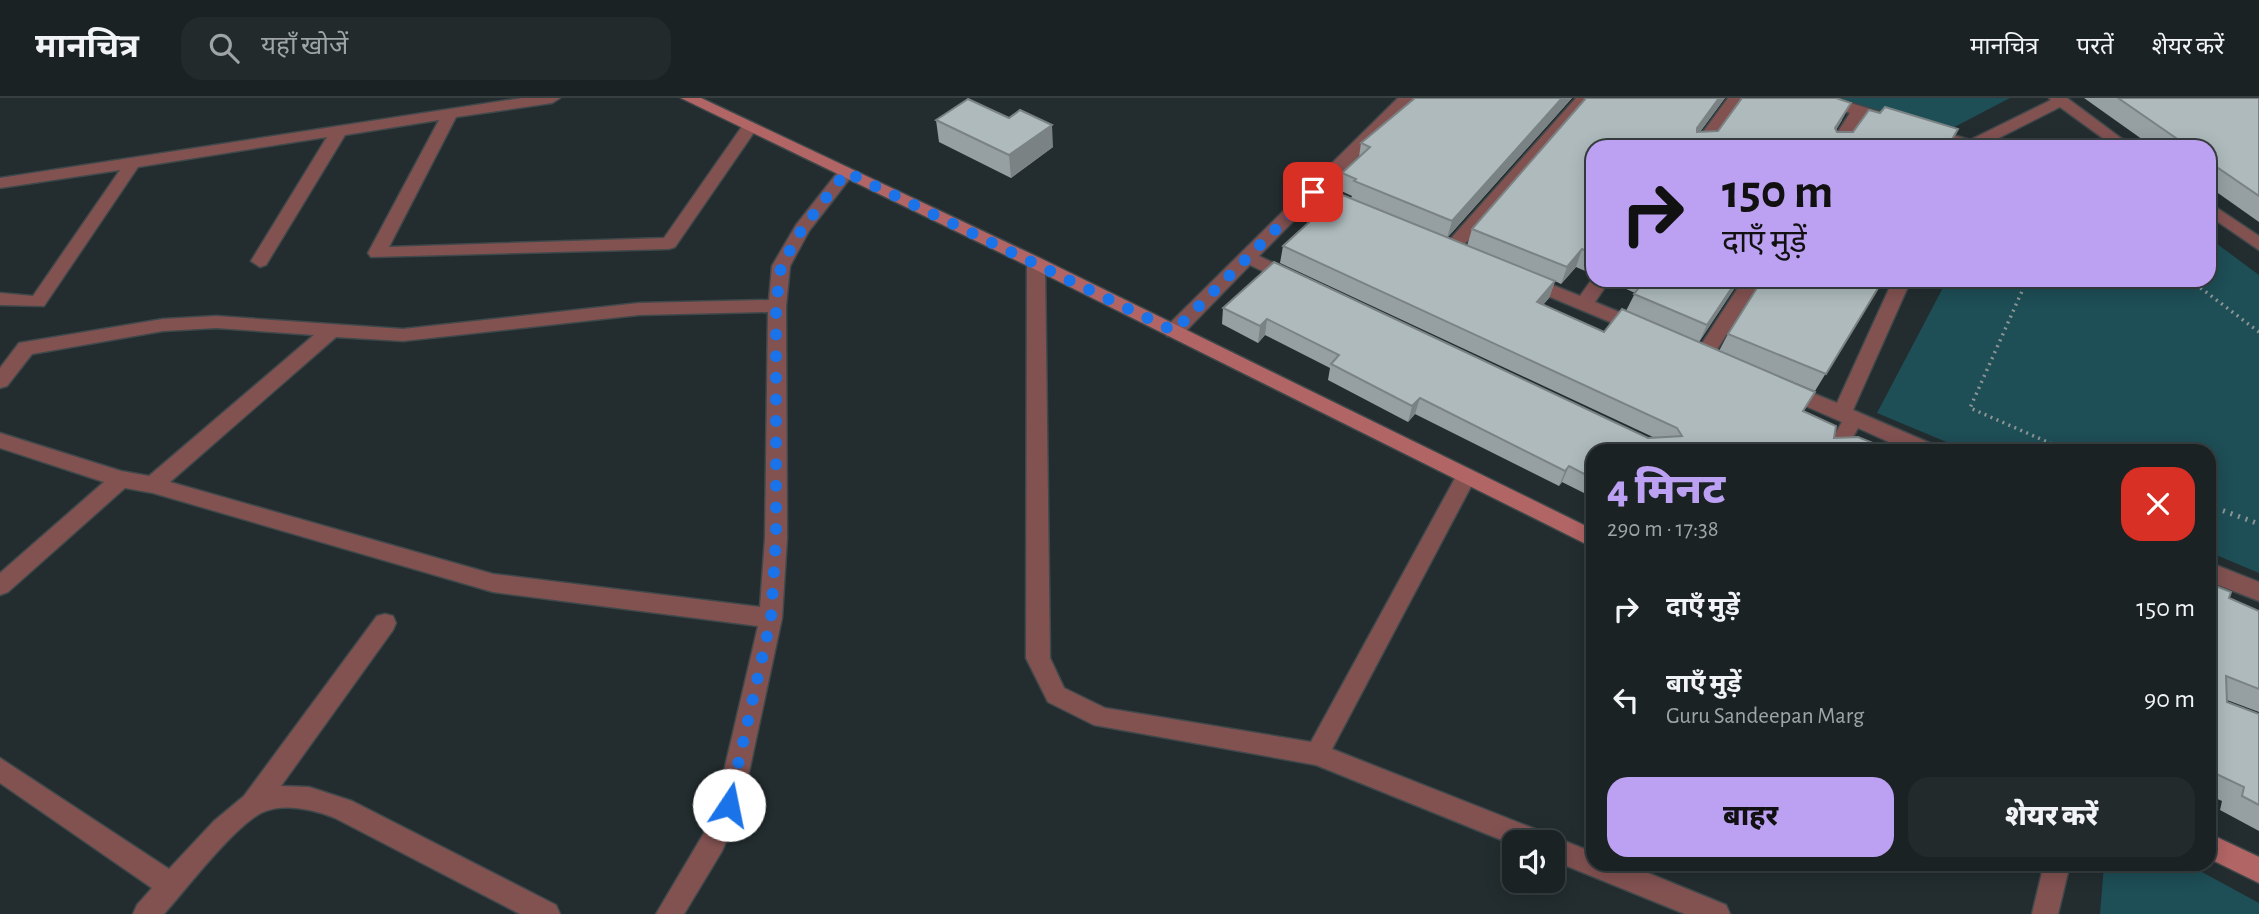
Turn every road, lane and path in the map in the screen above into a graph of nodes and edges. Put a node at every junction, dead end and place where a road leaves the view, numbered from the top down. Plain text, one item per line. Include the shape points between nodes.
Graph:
1 (552, 98) edge
2 (689, 98) edge
3 (1407, 98) edge
4 (1584, 98) edge
5 (1736, 98) edge
6 (1819, 98) edge
7 (2059, 99) edge
8 (1859, 111) junction
9 (450, 114) junction
10 (749, 128) junction
11 (339, 131) junction
12 (1705, 140) edge
13 (1840, 140) edge
14 (1951, 140) edge
15 (1981, 140) edge
16 (2115, 140) edge
17 (133, 162) junction
18 (846, 172) junction
19 (0, 183) edge
20 (1313, 192) junction
21 (2216, 213) edge
22 (1376, 218) edge
23 (2259, 244) edge
24 (1451, 249) edge
25 (1248, 257) junction
26 (260, 261) dead end
27 (1036, 263) junction
28 (1511, 274) edge
29 (1310, 287) edge
30 (1596, 287) edge
31 (1747, 287) edge
32 (1899, 287) edge
33 (2024, 287) edge
34 (2199, 287) edge
35 (0, 299) edge
36 (1584, 303) junction
37 (776, 306) junction
38 (331, 331) junction
39 (1174, 331) junction
40 (2259, 332) edge
41 (1656, 334) edge
42 (1704, 354) edge
43 (0, 381) edge
44 (1767, 381) edge
45 (1848, 416) junction
46 (0, 440) edge
47 (1838, 444) edge
48 (1913, 444) edge
49 (2052, 444) edge
50 (1466, 477) junction
51 (121, 479) junction
52 (153, 485) junction
53 (2216, 508) edge
54 (2259, 524) edge
55 (1586, 536) edge
56 (2216, 574) edge
57 (0, 586) edge
58 (2259, 592) edge
59 (771, 618) junction
60 (385, 624) dead end
61 (1317, 754) junction
62 (3, 775) edge
63 (253, 804) junction
64 (1506, 830) edge
65 (2216, 849) edge
66 (1565, 853) edge
67 (1586, 861) edge
68 (2259, 870) edge
69 (1610, 871) edge
70 (2055, 871) edge
71 (171, 886) junction
72 (146, 914) edge
73 (547, 914) edge
74 (669, 914) edge
75 (1717, 914) edge
76 (2045, 914) edge

1 - 9 street
2 - 10 street
3 - 20 street
4 - 24 street
5 - 12 street
6 - 8 street
7 - 15 street
7 - 16 street
8 - 13 street
8 - 14 street
9 - 10 street via 377,253 669,243
9 - 11 street
10 - 18 street
11 - 17 street
11 - 26 street
17 - 19 street
17 - 35 street via 38,302
18 - 27 street
18 - 37 street via 802,229 781,266
20 - 22 street
20 - 25 street
21 - 23 street
25 - 29 street
25 - 39 street
27 - 39 street
27 - 61 street via 1038,658 1056,695 1102,718
28 - 36 street
30 - 36 street
31 - 42 street
32 - 45 street
33 - 49 path via 1970,408
34 - 40 path
36 - 41 street
37 - 38 street via 639,309 430,334
37 - 59 street via 776,538
38 - 43 street via 216,322 163,325 26,348
38 - 52 street
39 - 50 street
44 - 45 street
45 - 47 street
45 - 48 street
46 - 51 street
50 - 55 street
50 - 61 street
51 - 52 street
51 - 57 street
52 - 59 street via 493,583
53 - 54 path
56 - 58 street
59 - 74 street via 729,805 713,842
60 - 63 street
61 - 64 street
62 - 71 street
63 - 71 street via 223,829
63 - 73 street via 279,795 310,797 343,809
65 - 68 street
66 - 67 street
69 - 75 street
70 - 76 street
71 - 72 street

